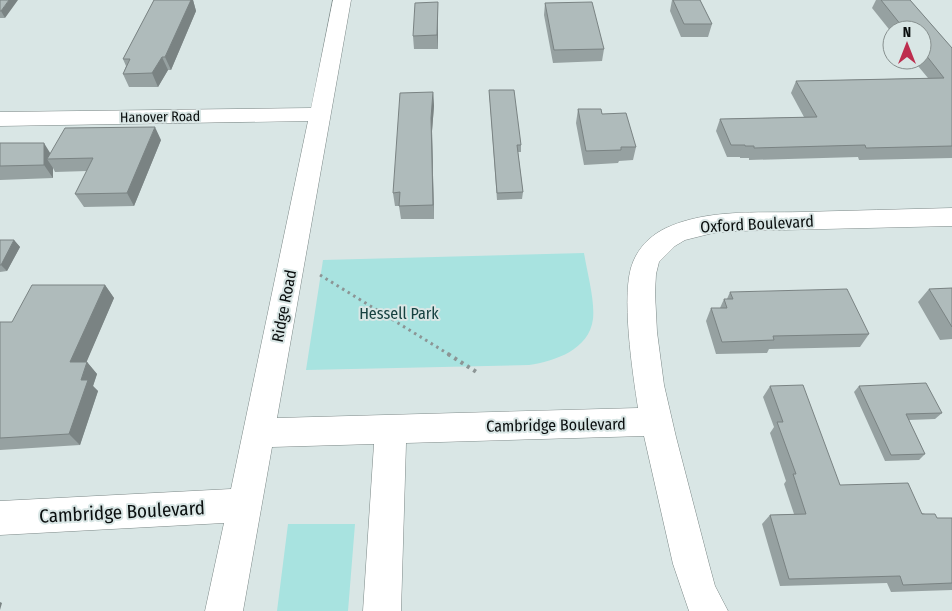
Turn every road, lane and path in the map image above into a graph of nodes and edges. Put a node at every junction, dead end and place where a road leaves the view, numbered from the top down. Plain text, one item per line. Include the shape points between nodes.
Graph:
1 (342, 0) edge
2 (320, 114) junction
3 (0, 119) edge
4 (952, 217) edge
5 (320, 275) dead end
6 (478, 373) dead end
7 (656, 422) junction
8 (391, 430) junction
9 (260, 433) junction
10 (244, 505) junction
11 (0, 518) edge
12 (224, 611) edge
13 (382, 611) edge
14 (709, 611) edge

1 - 2 street, Ridge Road
2 - 3 street, Hanover Road
2 - 9 street, Ridge Road
4 - 7 street, Oxford Boulevard via 737,222 701,226 668,239 648,257 643,270 646,369
5 - 6 path
7 - 8 street, Cambridge Boulevard
7 - 14 street via 690,559 703,603
8 - 9 street, Cambridge Boulevard
8 - 13 street
9 - 10 street, Ridge Road
10 - 11 street, Cambridge Boulevard
10 - 12 street, Ridge Road

